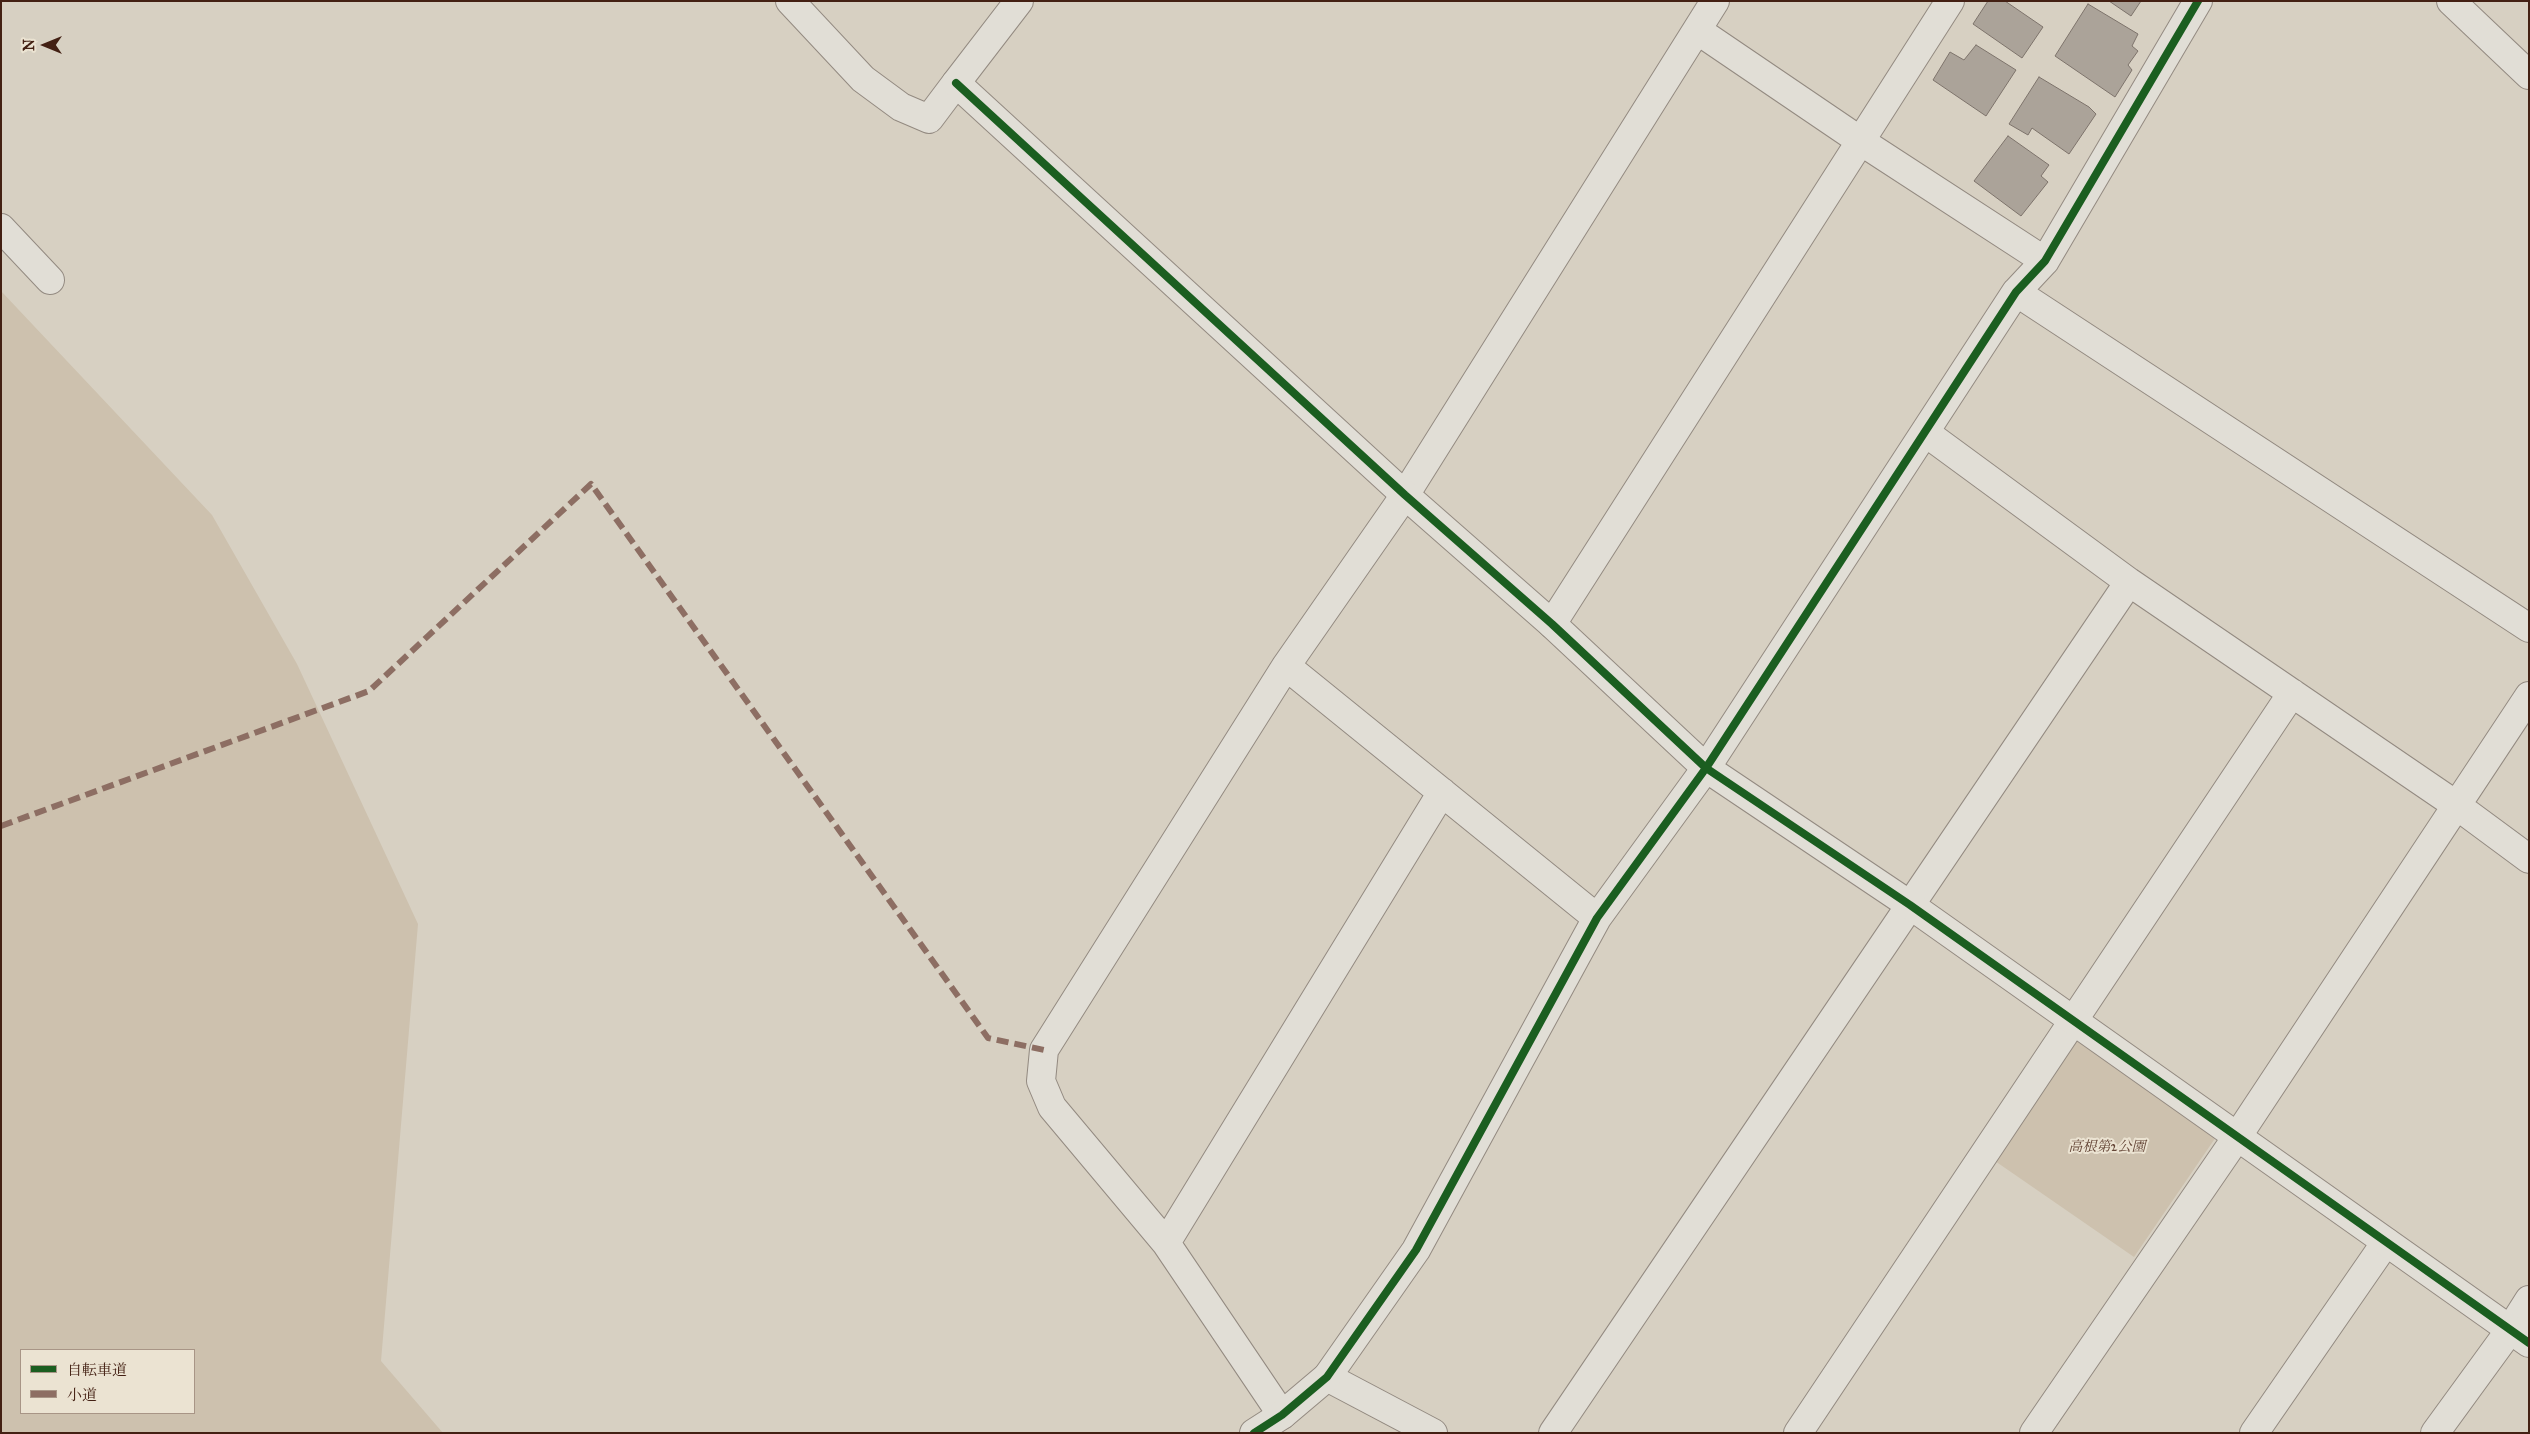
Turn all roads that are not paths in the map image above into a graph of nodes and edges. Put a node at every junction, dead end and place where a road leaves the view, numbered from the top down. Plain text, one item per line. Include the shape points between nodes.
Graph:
1 (790, 1) edge
2 (1019, 1) edge
3 (1715, 1) edge
4 (1950, 1) edge
5 (2198, 1) edge
6 (2450, 1) edge
7 (1697, 30) junction
8 (2529, 74) edge
9 (956, 83) junction
10 (1862, 142) junction
11 (1, 228) edge
12 (2045, 261) junction
13 (50, 280) dead end
14 (2016, 292) junction
15 (1926, 433) junction
16 (1405, 494) junction
17 (2129, 582) junction
18 (1552, 624) junction
19 (2529, 628) edge
20 (1286, 666) junction
21 (2292, 693) junction
22 (2529, 696) edge
23 (1706, 768) junction
24 (1442, 792) junction
25 (2456, 805) junction
26 (2529, 859) edge
27 (1910, 905) junction
28 (1597, 918) junction
29 (2073, 1020) junction
30 (2237, 1137) junction
31 (2386, 1242) junction
32 (1166, 1243) junction
33 (2529, 1300) edge
34 (2520, 1336) edge
35 (1327, 1376) junction
36 (1282, 1415) junction
37 (1254, 1433) edge
38 (1433, 1433) edge
39 (1553, 1433) edge
40 (1798, 1433) edge
41 (2034, 1433) edge
42 (2254, 1433) edge
43 (2435, 1433) edge

1 - 9 street via 863,79 901,107 929,119
2 - 9 street
3 - 7 street
4 - 10 street
5 - 12 street
6 - 8 street
7 - 10 street
7 - 16 street
9 - 16 street
10 - 12 street
10 - 18 street
11 - 13 street
12 - 14 street
14 - 15 street
14 - 19 street
15 - 17 street
15 - 23 street
16 - 18 street
16 - 20 street
17 - 21 street
17 - 27 street
18 - 23 street
20 - 24 street
20 - 32 street via 1044,1050 1040,1081 1052,1107
21 - 25 street
21 - 29 street
22 - 25 street
23 - 27 street
23 - 28 street
24 - 28 street
24 - 32 street
25 - 26 street
25 - 30 street
27 - 29 street
27 - 39 street
28 - 35 street via 1416,1250
29 - 30 street
29 - 40 street
30 - 31 street
30 - 41 street
31 - 34 street
31 - 42 street
32 - 36 street
33 - 34 street
34 - 43 street
35 - 36 street
35 - 38 street
36 - 37 street

